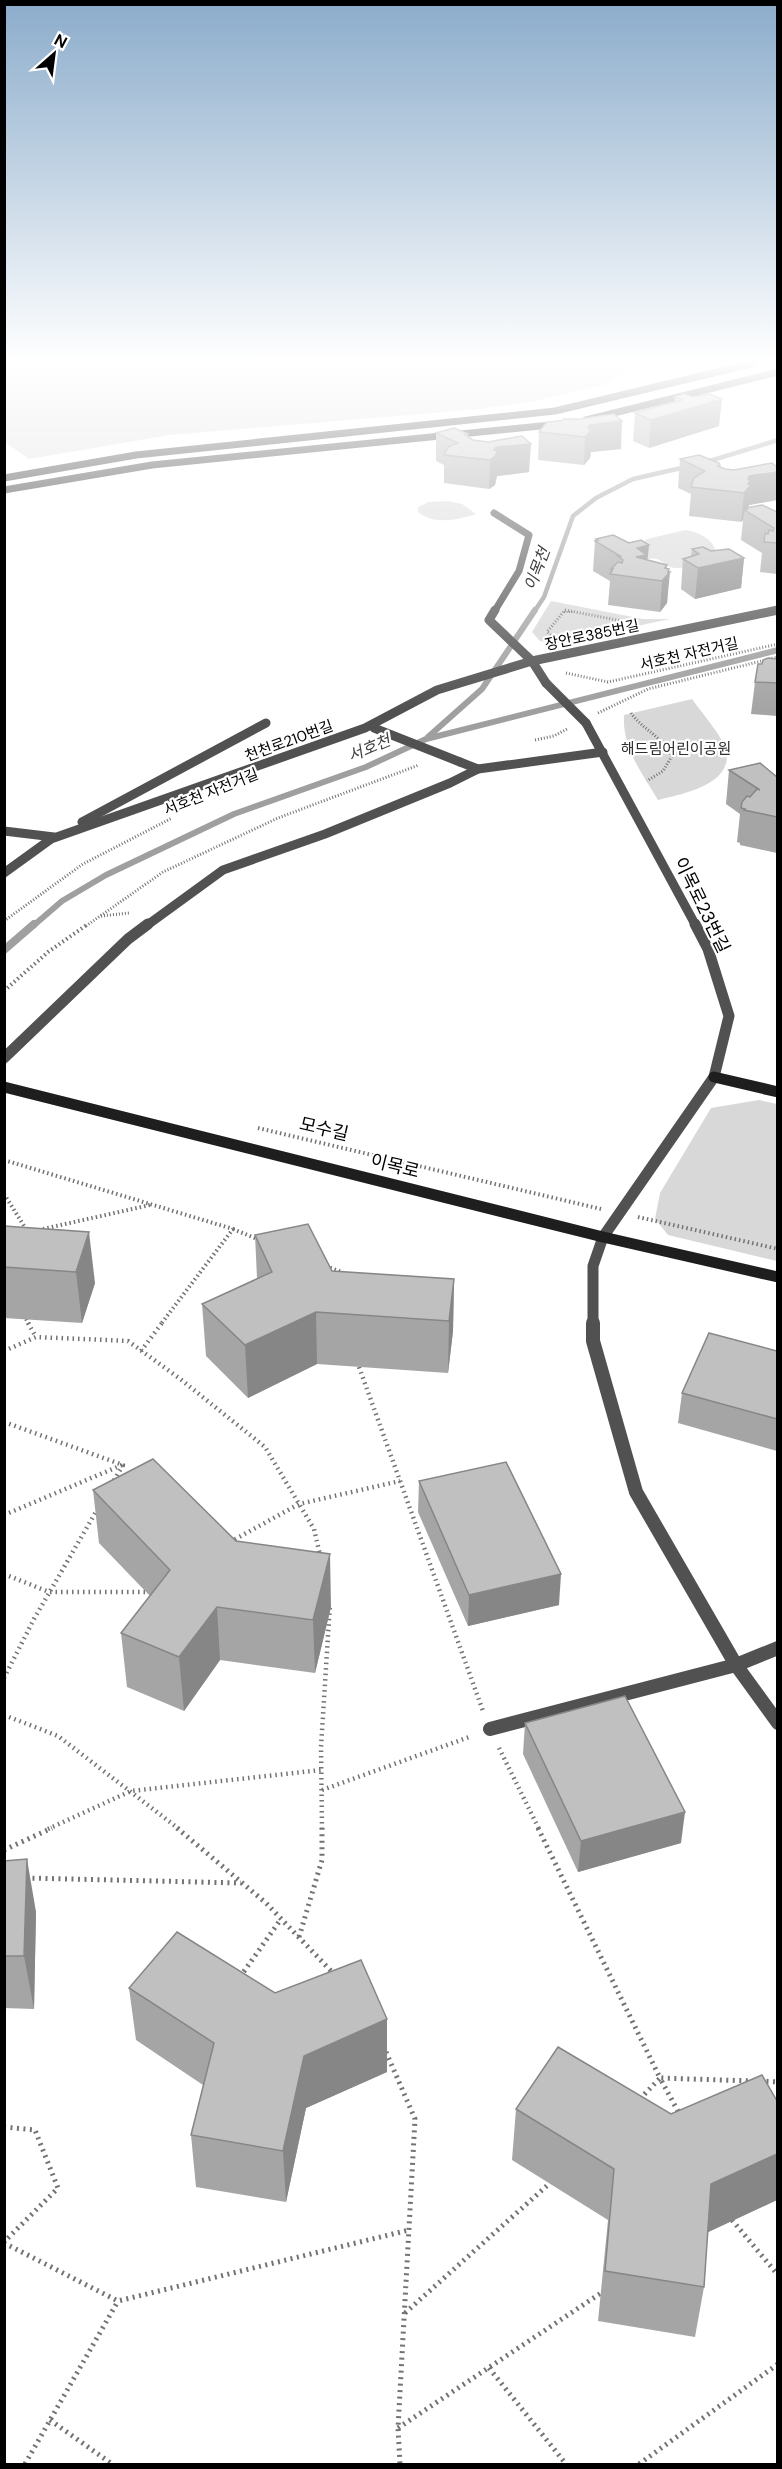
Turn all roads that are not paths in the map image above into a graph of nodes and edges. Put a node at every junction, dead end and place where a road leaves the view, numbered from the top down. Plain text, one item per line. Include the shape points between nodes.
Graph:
1 (74, 478) edge
2 (4, 490) edge
3 (494, 513) dead end
4 (777, 610) edge
5 (532, 661) junction
6 (266, 723) dead end
7 (372, 727) junction
8 (603, 752) junction
9 (478, 769) junction
10 (4, 831) edge
11 (51, 839) junction
12 (4, 873) edge
13 (4, 1058) edge
14 (714, 1077) junction
15 (4, 1087) edge
16 (777, 1092) edge
17 (603, 1237) junction
18 (777, 1276) edge
19 (777, 1648) edge
20 (736, 1665) junction
21 (777, 1723) edge
22 (490, 1729) road end

1 - 2 main road
3 - 5 street, 장안로385번길 via 529,535 519,571 489,620
4 - 5 street, 장안로385번길
5 - 7 street, 천천로210번길 via 437,690
5 - 8 street, 이목로23번길, bridge via 543,681 586,723
6 - 11 street, 천천로210번길
7 - 9 street, bridge
7 - 11 street, 천천로210번길
8 - 9 street
8 - 14 street, 이목로23번길 via 708,949 729,1016
9 - 13 street via 326,834 223,870 128,939
10 - 11 street
11 - 12 street, 천천로210번길
14 - 16 main road
14 - 17 street, 이목로23번길
15 - 17 main road, 이목로
17 - 18 main road, 이목로
17 - 20 street, 이목로23번길 via 593,1266 593,1341 636,1492
19 - 20 street
20 - 21 street, 이목로23번길
20 - 22 street

